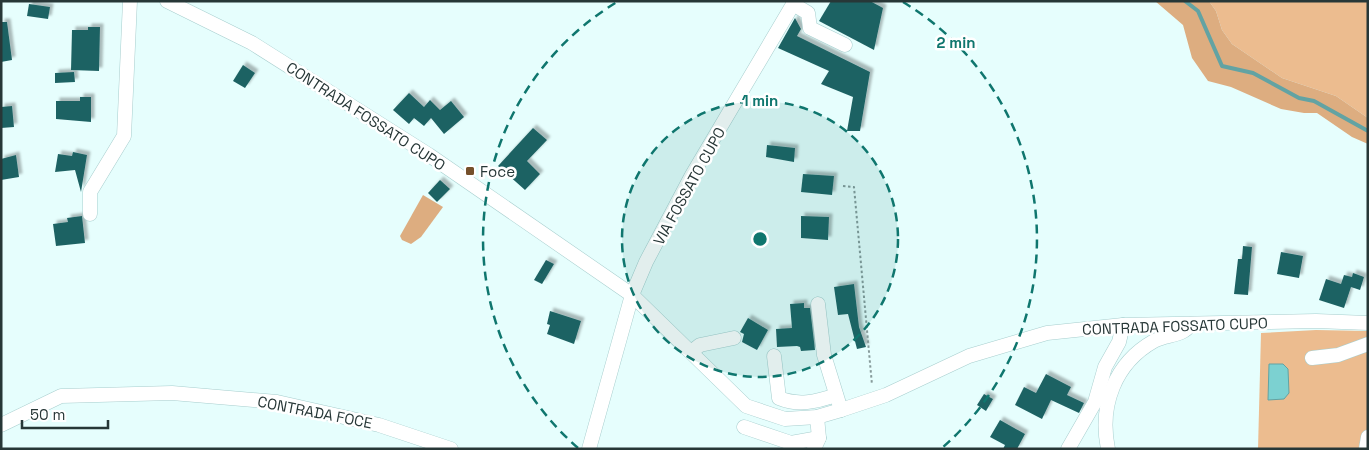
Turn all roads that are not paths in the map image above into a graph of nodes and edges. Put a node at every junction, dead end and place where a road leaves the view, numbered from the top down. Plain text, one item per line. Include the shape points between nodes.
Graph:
1 (130, 1) edge
2 (167, 1) edge
3 (794, 3) edge
4 (845, 45) dead end
5 (90, 214) dead end
6 (632, 295) junction
7 (818, 304) dead end
8 (1192, 323) junction
9 (1368, 323) edge
10 (1123, 325) junction
11 (734, 338) dead end
12 (1368, 344) edge
13 (691, 352) junction
14 (774, 356) dead end
15 (1312, 358) dead end
16 (836, 396) junction
17 (841, 410) junction
18 (817, 417) junction
19 (1, 425) edge
20 (744, 427) dead end
21 (1368, 437) edge
22 (817, 443) edge
23 (451, 449) edge
24 (589, 449) edge
25 (1068, 449) edge
26 (1108, 449) edge
27 (1366, 449) edge

1 - 5 street via 124,136 90,192
2 - 6 street, CONTRADA FOSSATO CUPO via 252,43 421,149
3 - 4 street via 808,13 810,28
3 - 6 street, VIA FOSSATO CUPO via 692,175
6 - 13 street, CONTRADA FOSSATO CUPO
6 - 24 street
7 - 16 street via 824,355
8 - 9 street, CONTRADA FOSSATO CUPO
8 - 10 street, CONTRADA FOSSATO CUPO
8 - 26 street via 1186,331 1155,340 1121,369 1113,382 1107,406
10 - 17 street, CONTRADA FOSSATO CUPO via 1038,336 969,356
10 - 25 street via 1119,342 1105,367 1095,402
11 - 13 street via 700,345
12 - 15 street via 1338,355
13 - 18 street, CONTRADA FOSSATO CUPO via 746,406 785,420
14 - 16 street via 778,398 791,403 816,402
16 - 17 street
17 - 18 street, CONTRADA FOSSATO CUPO
18 - 22 street
19 - 23 street, CONTRADA FOCE via 62,396 172,393 277,402 379,425
20 - 22 street via 791,443
21 - 27 street

